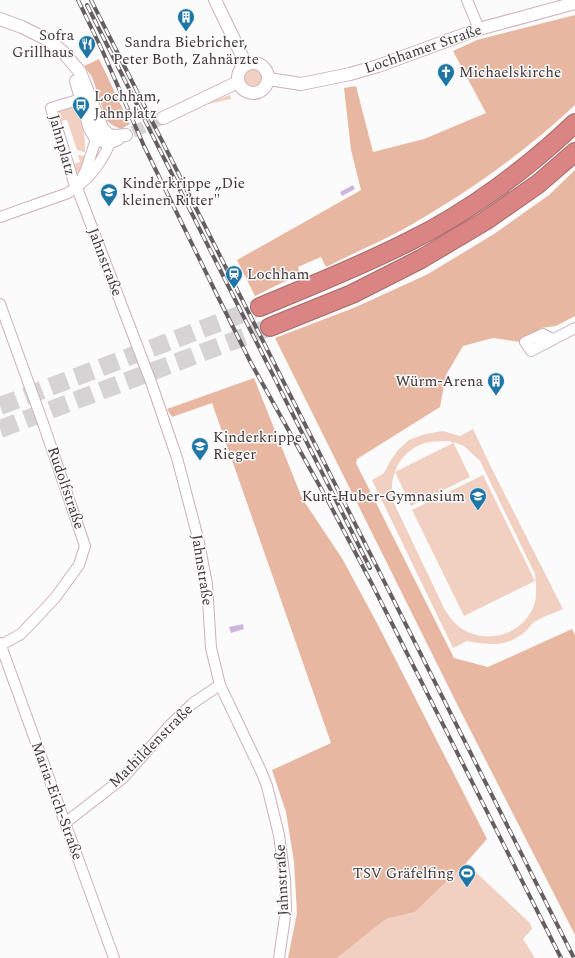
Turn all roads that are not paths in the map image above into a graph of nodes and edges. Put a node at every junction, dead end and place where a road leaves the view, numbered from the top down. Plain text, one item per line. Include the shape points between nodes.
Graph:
1 (215, 0) edge
2 (467, 0) edge
3 (575, 2) edge
4 (0, 19) edge
5 (479, 29) junction
6 (70, 60) junction
7 (246, 64) junction
8 (269, 79) junction
9 (238, 82) junction
10 (81, 99) junction
11 (163, 118) tunnel mouth
12 (575, 123) edge
13 (130, 134) tunnel mouth
14 (104, 139) junction
15 (575, 152) edge
16 (77, 188) junction
17 (0, 217) edge
18 (0, 304) edge
19 (260, 307) tunnel mouth
20 (270, 327) tunnel mouth
21 (575, 328) edge
22 (552, 339) dead end
23 (0, 644) edge
24 (220, 685) junction
25 (64, 823) junction
26 (114, 958) edge
27 (279, 958) edge

1 - 7 street
2 - 5 street
3 - 5 street, Lochhamer Straße
4 - 6 street via 48,40
5 - 8 street, Lochhamer Straße via 350,74 300,84
6 - 10 street
6 - 14 street via 80,72
7 - 8 street via 259,63 265,67
7 - 9 street via 241,68
8 - 9 street via 261,91 254,93 244,90
9 - 11 street
10 - 14 street via 90,129
10 - 16 street, Jahnplatz via 51,108
12 - 19 highway via 525,166 470,206 411,241
13 - 14 street
14 - 16 street
14 - 16 street via 103,159
15 - 20 highway via 538,184 485,222 421,259 352,294
16 - 17 street
16 - 24 street, Jahnstraße via 152,382 177,458 207,584 211,648
18 - 23 street, Rudolfstraße via 85,546 79,565 55,598 21,634
21 - 22 street
23 - 25 street, Maria-Eich-Straße
24 - 25 street, Mathildenstraße via 193,703 123,778
24 - 27 street, Jahnstraße via 267,786 279,835 286,910
25 - 26 street, Maria-Eich-Straße

